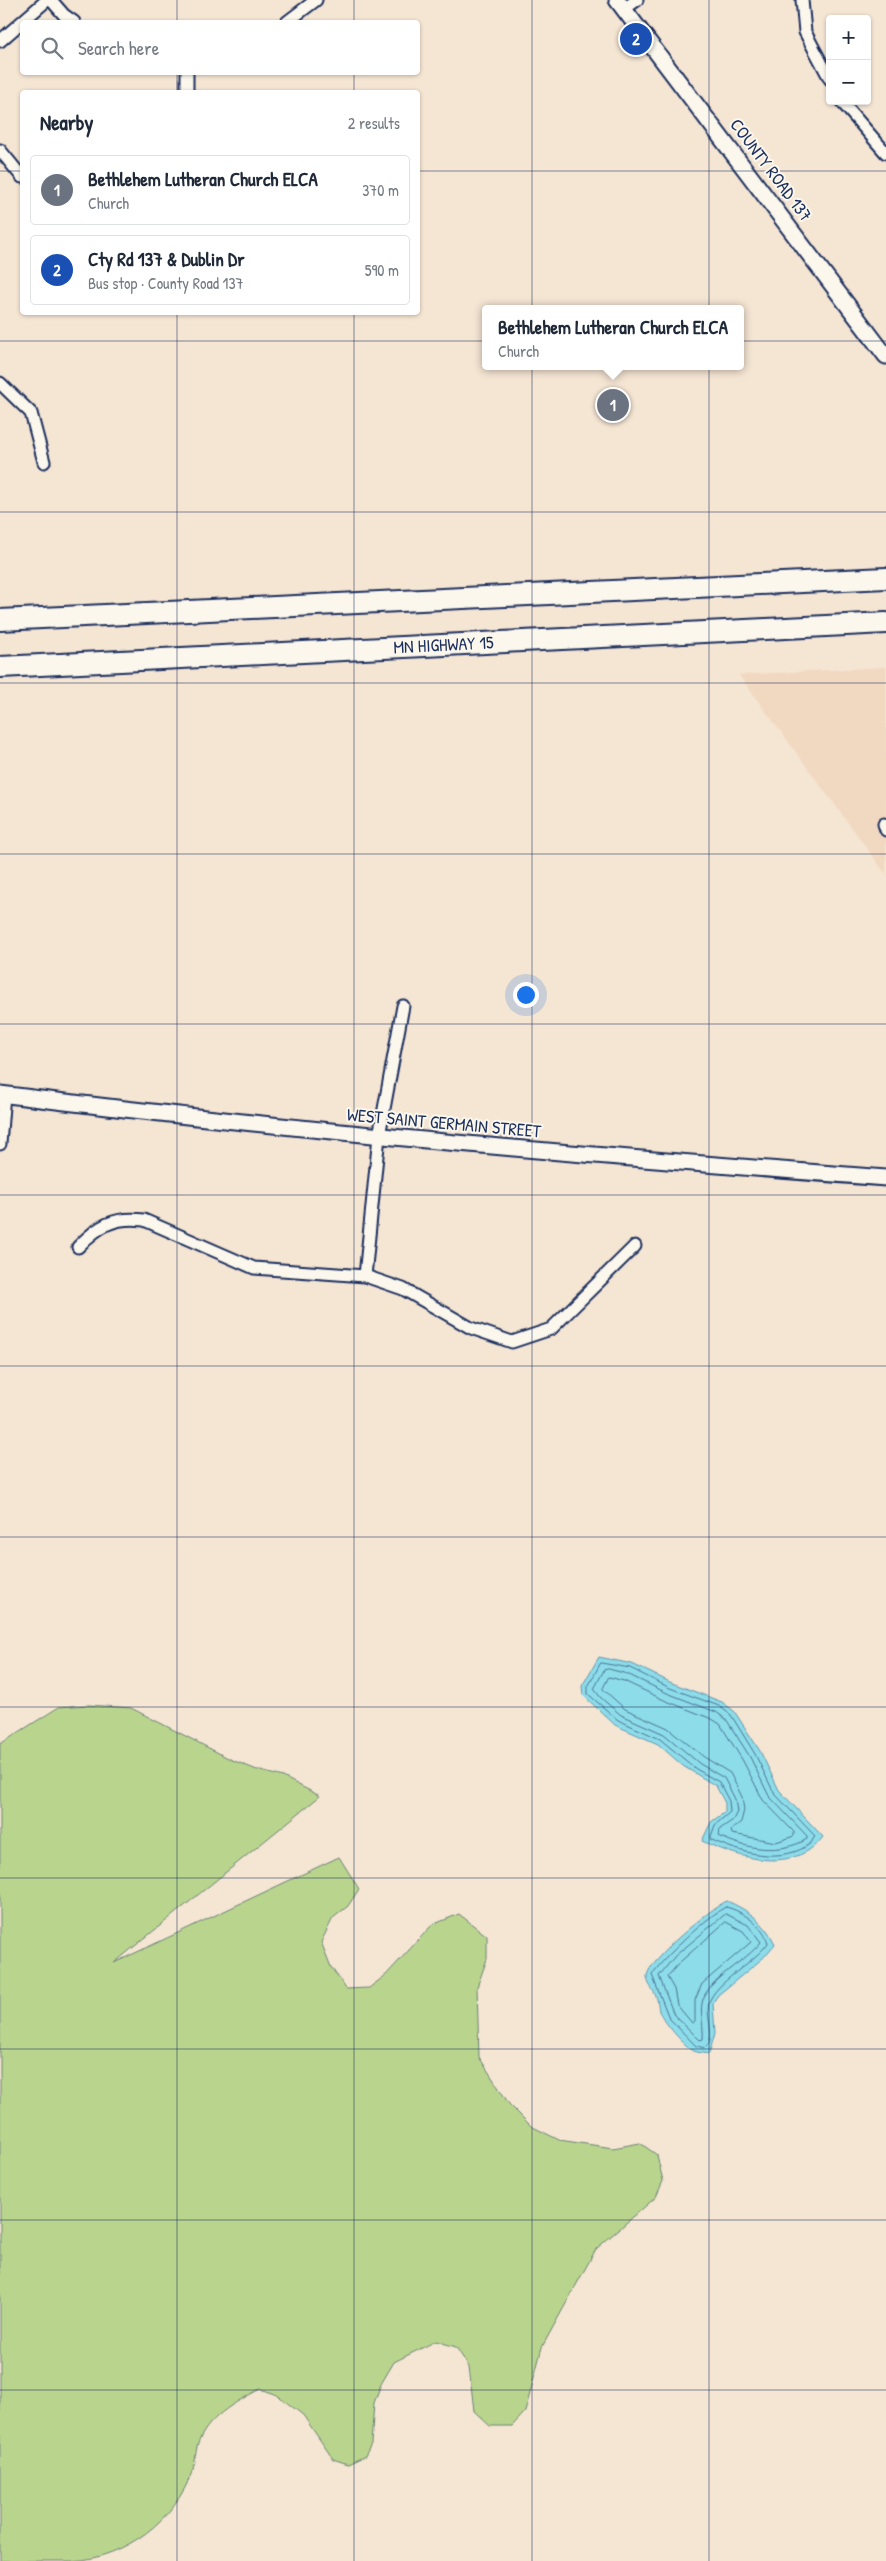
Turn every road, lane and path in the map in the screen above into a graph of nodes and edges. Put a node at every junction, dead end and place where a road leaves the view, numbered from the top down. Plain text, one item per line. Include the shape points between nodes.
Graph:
1 (47, 0) edge
2 (51, 0) edge
3 (316, 0) edge
4 (637, 0) edge
5 (802, 0) edge
6 (620, 5) edge
7 (24, 20) edge
8 (71, 20) edge
9 (290, 20) edge
10 (20, 24) edge
11 (0, 41) edge
12 (826, 71) edge
13 (187, 75) edge
14 (187, 90) edge
15 (844, 105) edge
16 (0, 150) edge
17 (886, 154) edge
18 (20, 175) edge
19 (886, 356) edge
20 (0, 383) edge
21 (44, 462) dead end
22 (886, 578) edge
23 (0, 620) edge
24 (886, 624) edge
25 (0, 667) edge
26 (403, 1006) dead end
27 (2, 1094) edge
28 (379, 1136) junction
29 (0, 1144) edge
30 (886, 1178) edge
31 (78, 1246) dead end
32 (635, 1246) dead end
33 (365, 1276) junction

1 - 7 street
2 - 8 street
3 - 9 street
4 - 6 street
5 - 12 street via 806,32
6 - 19 street, COUNTY ROAD 137
10 - 11 street
13 - 14 street
15 - 17 street
16 - 18 street
20 - 21 street via 31,413
22 - 23 highway
24 - 25 highway, MN HIGHWAY 15
26 - 28 street
27 - 28 street, WEST SAINT GERMAIN STREET
27 - 29 street
28 - 30 street, WEST SAINT GERMAIN STREET via 633,1160
28 - 33 street
31 - 33 street via 96,1229 126,1217 144,1220 254,1268
32 - 33 street via 552,1329 512,1342 471,1328 403,1289

